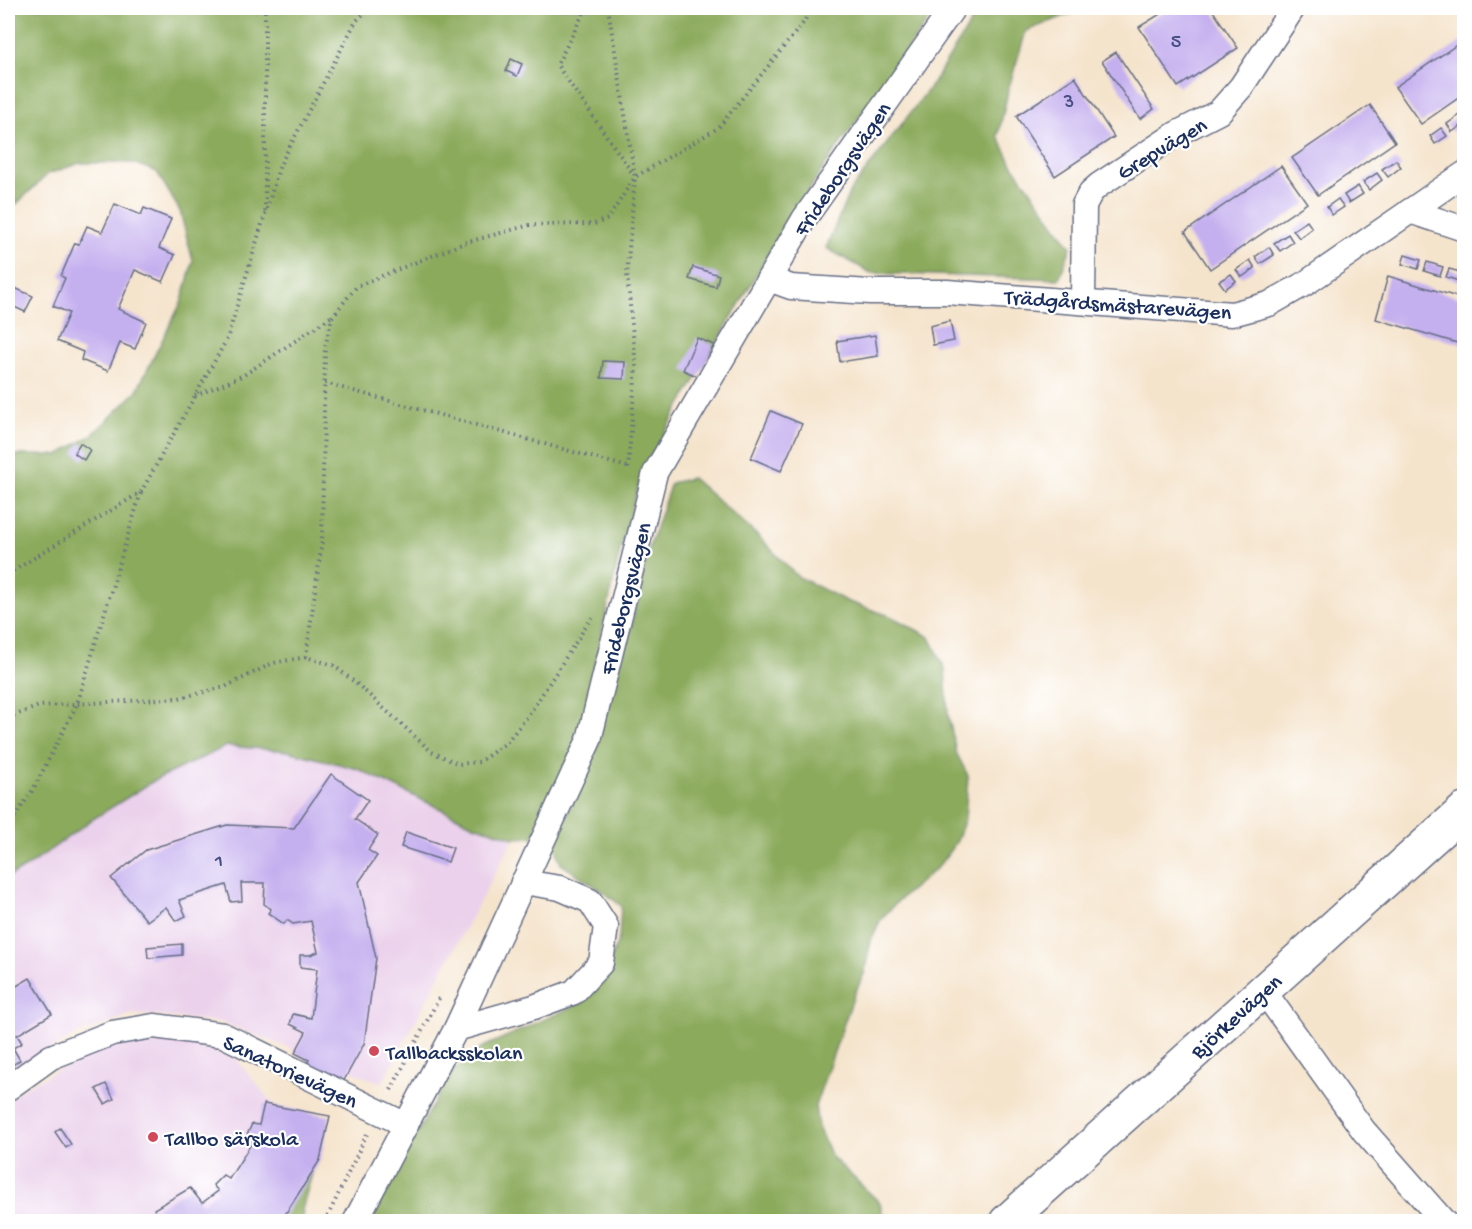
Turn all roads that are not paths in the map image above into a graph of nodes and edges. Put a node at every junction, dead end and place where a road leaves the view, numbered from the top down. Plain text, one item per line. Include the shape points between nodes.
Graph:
1 (953, 8) edge
2 (1293, 8) edge
3 (1464, 174) edge
4 (1410, 211) junction
5 (1464, 229) edge
6 (769, 279) junction
7 (1083, 302) junction
8 (1464, 810) edge
9 (523, 882) junction
10 (1263, 990) junction
11 (456, 1029) junction
12 (8, 1088) edge
13 (406, 1125) junction
14 (355, 1221) edge
15 (1006, 1221) edge
16 (1444, 1221) edge

1 - 6 street, Frideborgsvägen via 804,219
2 - 7 street, Grepvägen via 1241,87 1219,112 1176,134 1091,192 1084,205
3 - 4 street, Trädgårdsmästarevägen
4 - 5 street
4 - 7 street, Trädgårdsmästarevägen via 1269,304 1232,314
6 - 7 street, Trädgårdsmästarevägen via 790,287 947,292
6 - 9 street, Frideborgsvägen via 655,473 589,740
8 - 10 main road, Björkevägen
9 - 11 street, Frideborgsvägen
9 - 11 street via 560,888 590,901 606,926 602,963 574,992
10 - 15 main road, Björkevägen
10 - 16 street via 1364,1131
11 - 13 street, Frideborgsvägen
12 - 13 street, Sanatorievägen via 51,1057 112,1033 154,1026 223,1035
13 - 14 street, Frideborgsvägen

